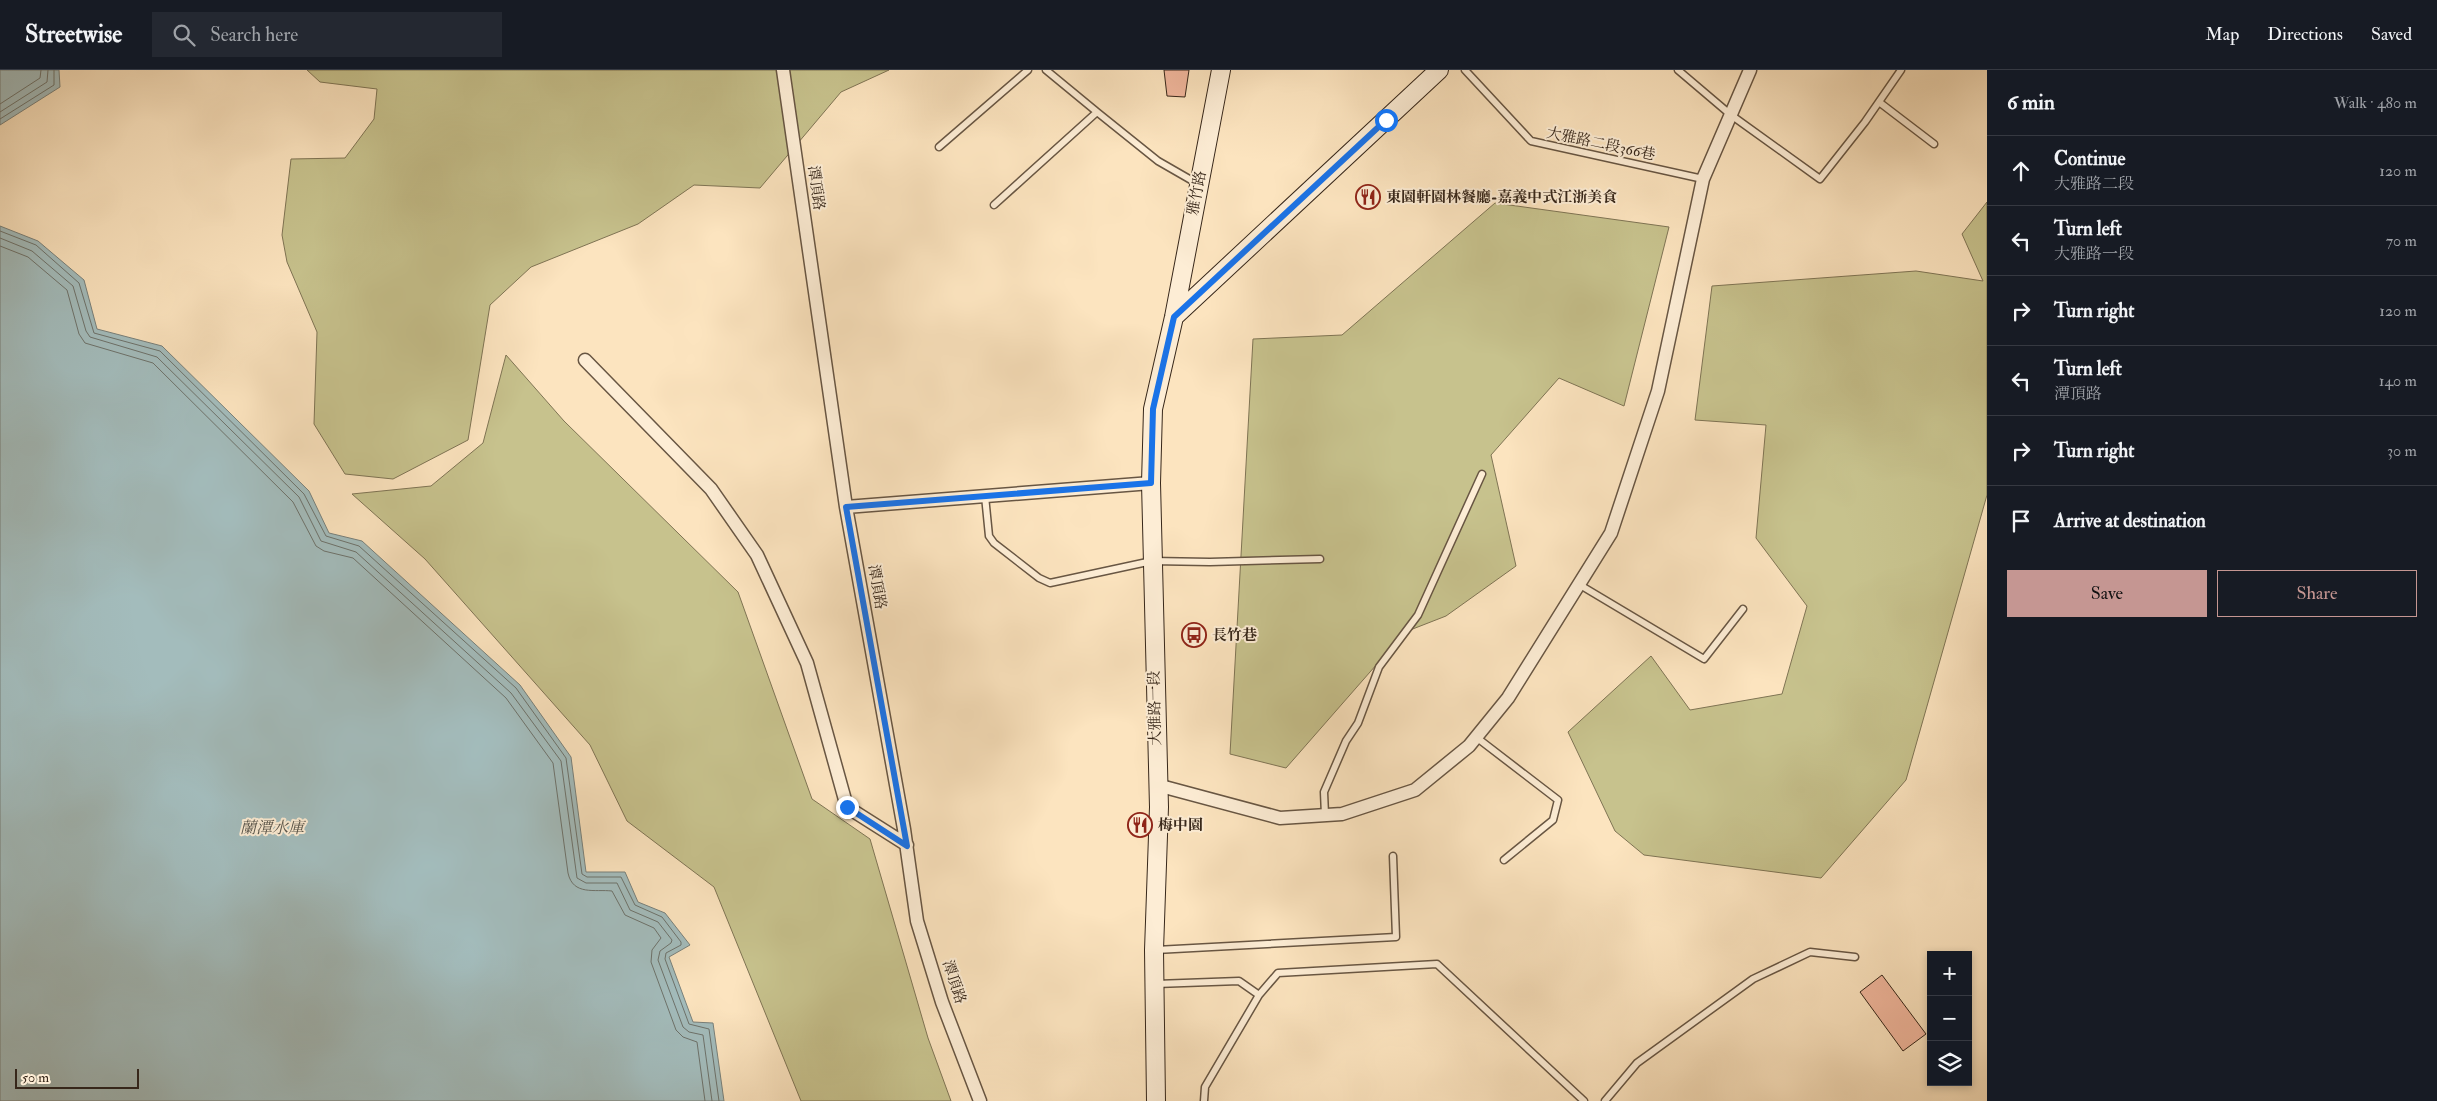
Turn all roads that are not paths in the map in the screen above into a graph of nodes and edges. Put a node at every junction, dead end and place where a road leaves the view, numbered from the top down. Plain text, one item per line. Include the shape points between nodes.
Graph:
1 (783, 70) edge
2 (1028, 70) edge
3 (1046, 70) edge
4 (1221, 70) edge
5 (1438, 70) edge
6 (1465, 70) edge
7 (1678, 70) edge
8 (1750, 70) edge
9 (1901, 70) edge
10 (1879, 102) junction
11 (1097, 112) junction
12 (1732, 115) junction
13 (1934, 144) dead end
14 (940, 146) dead end
15 (1703, 178) junction
16 (1199, 185) junction
17 (994, 205) dead end
18 (1174, 317) junction
19 (585, 360) dead end
20 (1482, 474) dead end
21 (1151, 483) junction
22 (985, 496) junction
23 (846, 507) junction
24 (1320, 559) dead end
25 (1152, 561) junction
26 (1580, 585) junction
27 (1743, 609) dead end
28 (1476, 737) junction
29 (1157, 785) junction
30 (1325, 816) junction
31 (907, 846) junction
32 (1393, 856) dead end
33 (1504, 860) dead end
34 (1154, 950) junction
35 (1855, 957) dead end
36 (1155, 984) junction
37 (1259, 994) junction
38 (980, 1101) edge
39 (1156, 1101) edge
40 (1204, 1101) edge
41 (1584, 1101) edge
42 (1605, 1101) edge

1 - 23 street, 潭頂路
2 - 14 lane
3 - 11 lane
4 - 16 main road, 雅竹路
5 - 18 main road
6 - 15 lane, 大雅路二段366巷 via 1531,141
7 - 12 lane
8 - 12 street
9 - 10 lane
10 - 12 lane via 1820,179
10 - 13 lane
11 - 16 lane via 1158,161
11 - 17 lane
12 - 15 street
15 - 26 street via 1658,391 1611,533
16 - 18 main road, 雅竹路
18 - 21 main road, 大雅路一段 via 1153,409
19 - 31 street via 711,489 757,554 807,663 847,807
20 - 30 lane via 1418,615 1379,668 1358,723 1346,741 1324,792
21 - 22 street
21 - 25 main road, 大雅路一段
22 - 23 street
22 - 25 lane via 989,536 994,543 1050,583
23 - 31 street, 潭頂路
24 - 25 lane
25 - 29 main road, 大雅路一段
26 - 27 lane via 1704,659
26 - 28 street via 1508,698
28 - 30 street via 1414,790 1342,814
28 - 33 lane via 1558,800 1554,820
29 - 30 street via 1280,818
29 - 34 main road, 大雅路一段
31 - 38 street, 潭頂路 via 917,921 942,1002
32 - 34 lane via 1396,937
34 - 36 main road, 大雅路一段
35 - 42 lane via 1810,952 1753,979 1637,1063
36 - 37 lane via 1239,981
36 - 39 main road, 大雅路一段
37 - 40 lane via 1205,1087
37 - 41 lane via 1278,973 1437,964

